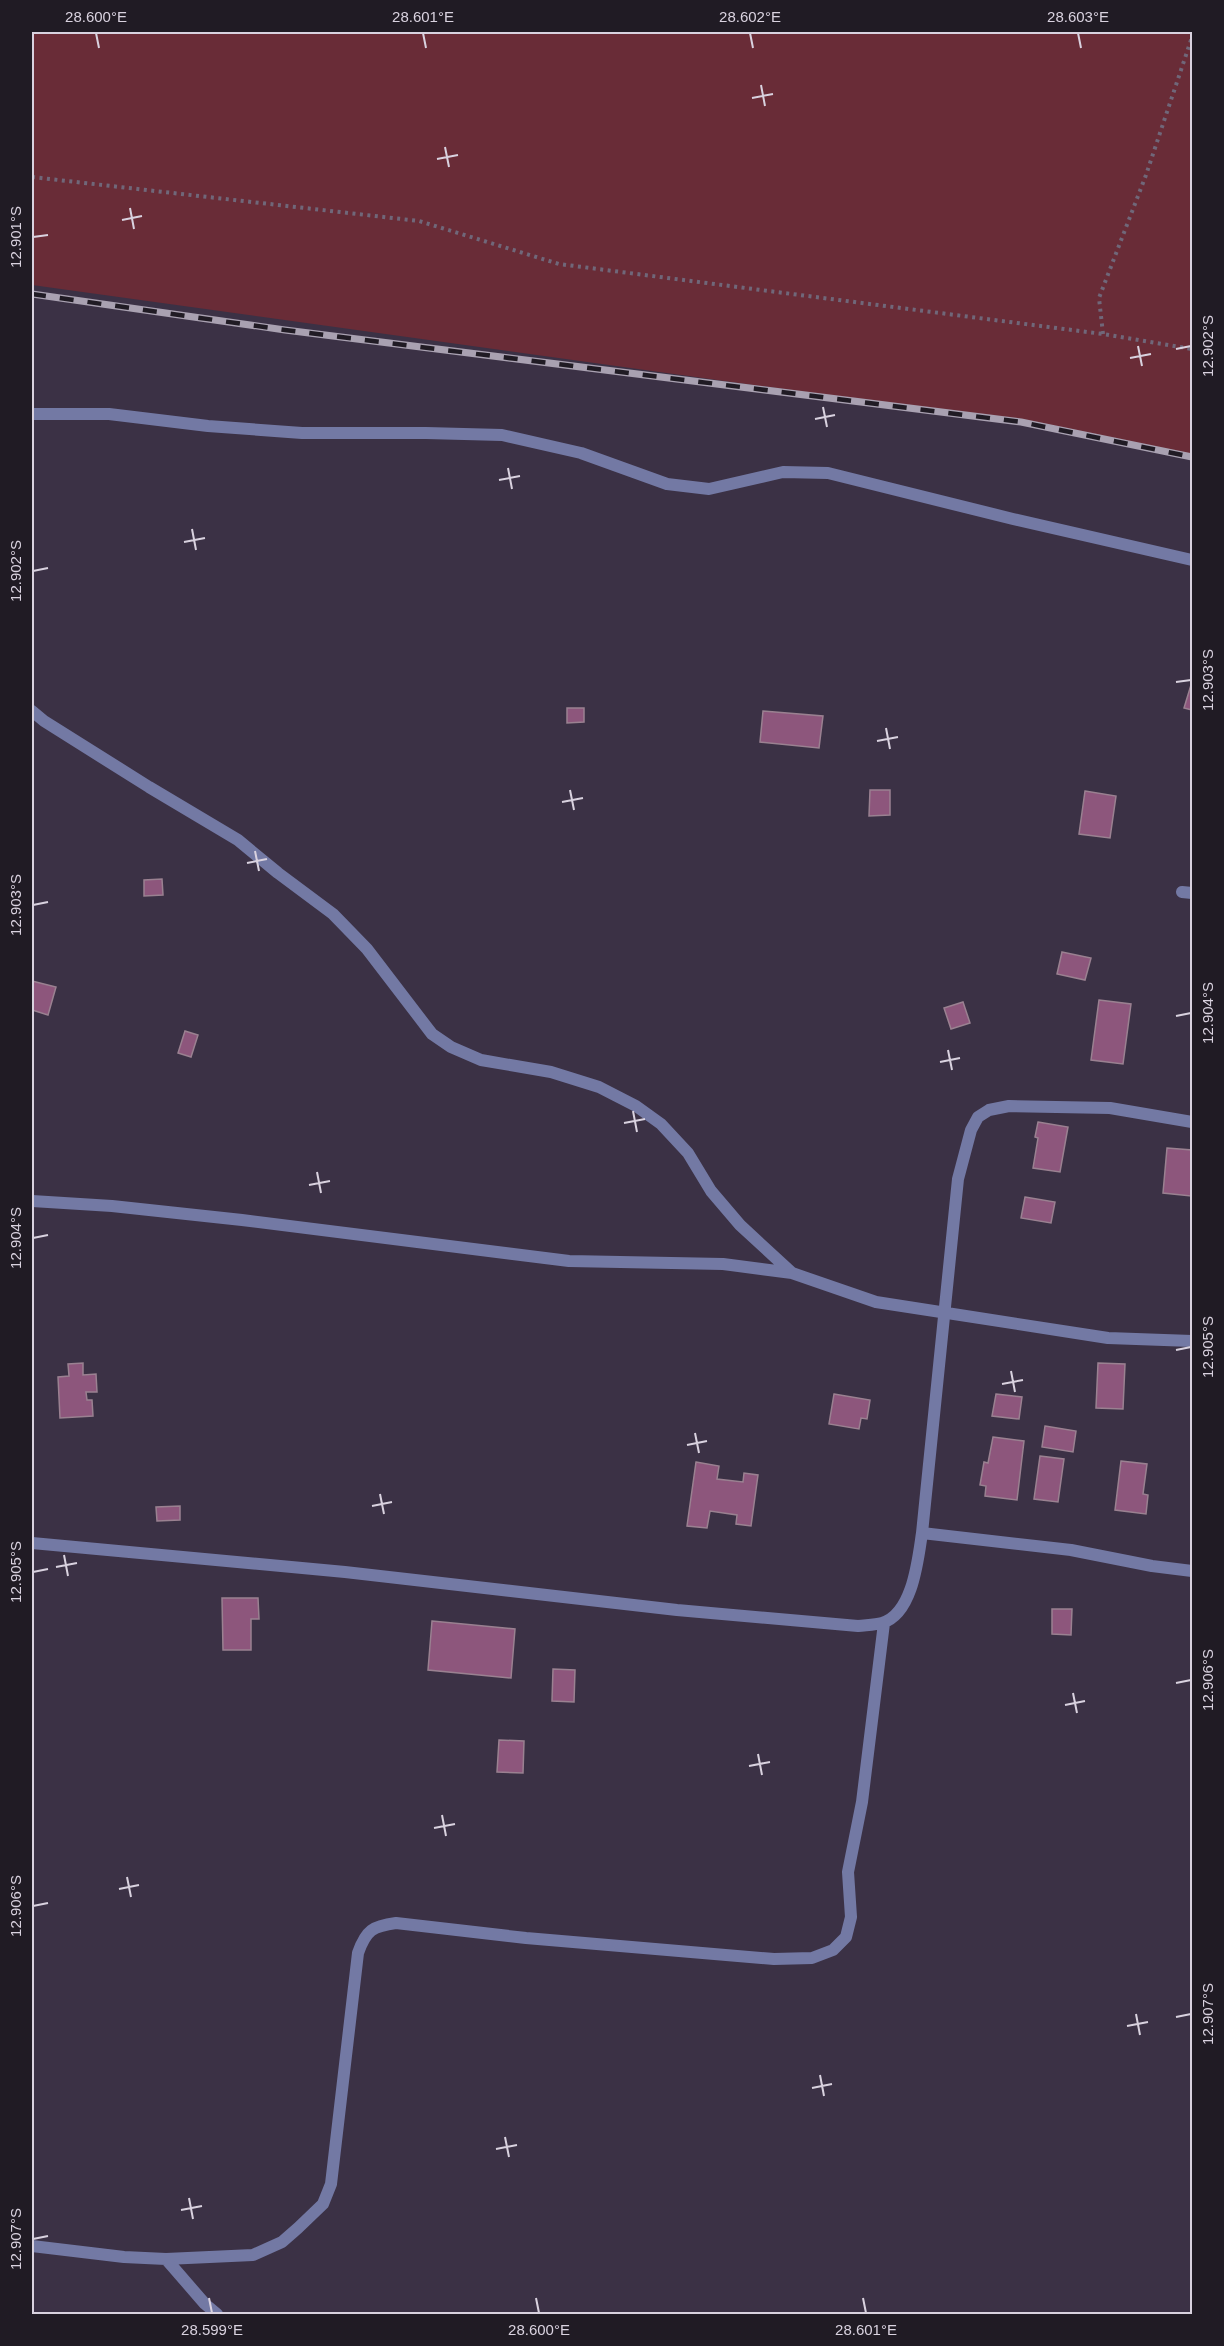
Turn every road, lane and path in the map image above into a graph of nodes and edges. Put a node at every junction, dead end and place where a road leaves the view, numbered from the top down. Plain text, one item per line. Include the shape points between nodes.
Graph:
1 (1192, 37) edge
2 (32, 177) edge
3 (1102, 334) junction
4 (1192, 349) edge
5 (32, 414) edge
6 (1192, 560) edge
7 (32, 711) edge
8 (1192, 1122) edge
9 (32, 1201) edge
10 (792, 1273) junction
11 (945, 1312) junction
12 (1192, 1341) edge
13 (922, 1533) junction
14 (32, 1543) edge
15 (1192, 1571) edge
16 (884, 1623) junction
17 (32, 2246) edge
18 (166, 2259) junction
19 (217, 2314) edge

1 - 3 path via 1099,298
2 - 3 path via 419,220 559,264
3 - 4 path
5 - 6 street via 109,414 302,433 502,435 581,453 667,484 709,489 783,472 828,473
7 - 10 street via 139,782 238,840 333,914 367,948 432,1034 451,1047 481,1060 550,1072 599,1087 661,1124 688,1153 711,1191 740,1225
8 - 11 street via 1099,1108 1009,1106 978,1117 958,1179
9 - 10 street via 242,1220 569,1261 723,1264
10 - 11 street via 876,1302
11 - 12 street via 1108,1338
11 - 13 street
13 - 15 street via 1071,1550
13 - 16 street via 914,1586 900,1610
14 - 16 street via 345,1572 689,1611 858,1626
16 - 18 street via 862,1802 848,1872 851,1917 846,1937 833,1950 812,1958 774,1959 396,1923 377,1926 363,1937 358,1953 331,2184 323,2204 282,2242 253,2255
17 - 18 street
18 - 19 street

